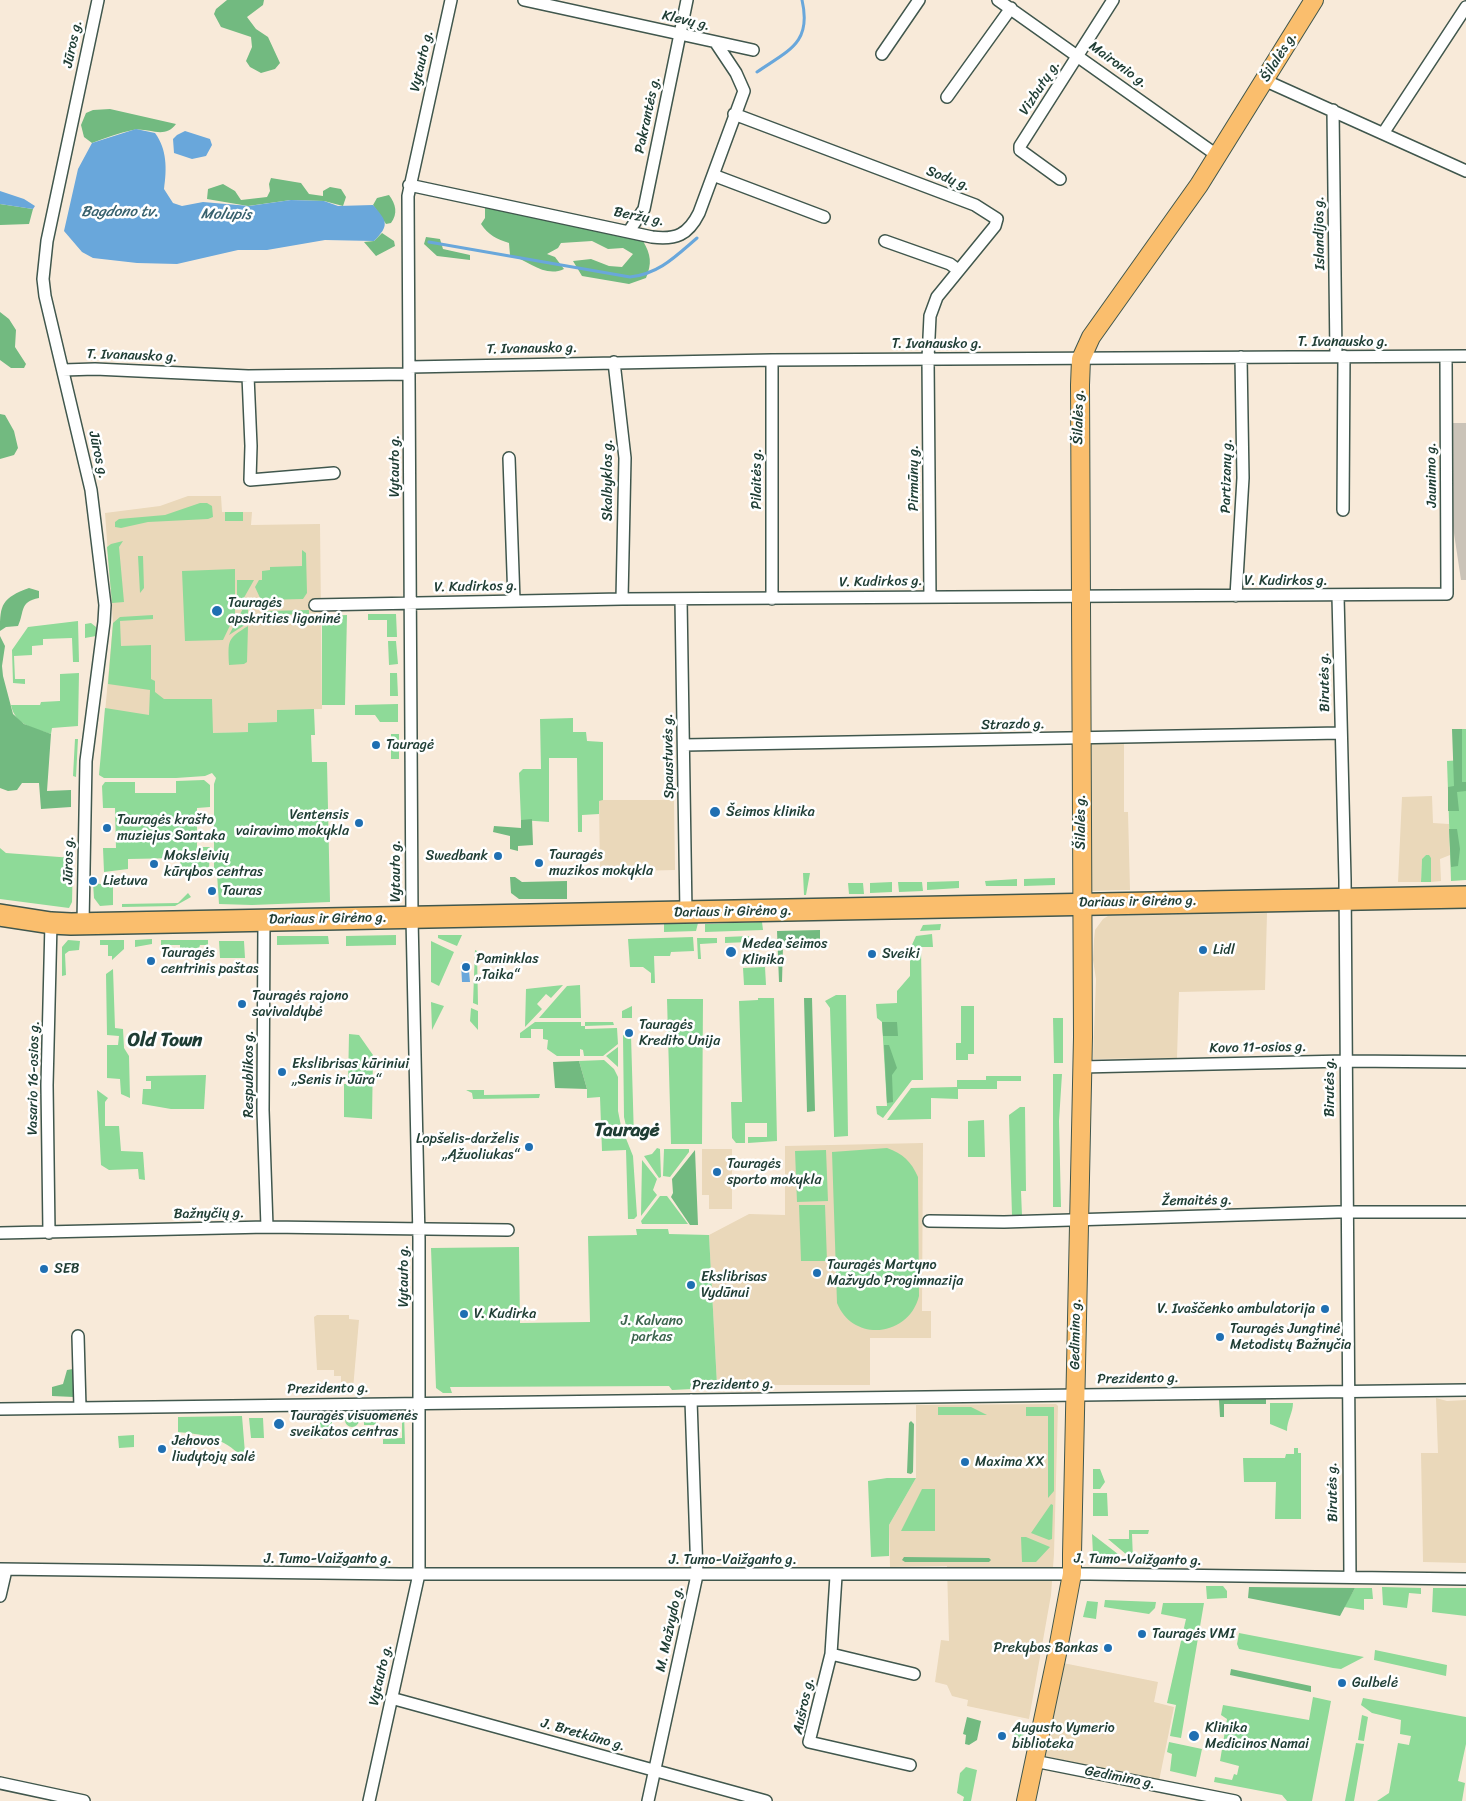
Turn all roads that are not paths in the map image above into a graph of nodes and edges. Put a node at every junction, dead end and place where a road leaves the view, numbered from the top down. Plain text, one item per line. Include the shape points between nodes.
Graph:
1 (98, 0) edge
2 (451, 0) edge
3 (524, 0) edge
4 (687, 0) edge
5 (919, 0) edge
6 (998, 0) edge
7 (1113, 0) edge
8 (1314, 0) edge
9 (1466, 7) edge
10 (1011, 8) junction
11 (680, 35) junction
12 (716, 43) junction
13 (753, 50) dead end
14 (882, 54) dead end
15 (1079, 55) junction
16 (1264, 80) junction
17 (948, 97) dead end
18 (1333, 110) junction
19 (734, 114) junction
20 (1384, 132) junction
21 (1218, 156) junction
22 (1466, 171) edge
23 (713, 175) junction
24 (1060, 179) dead end
25 (409, 185) junction
26 (824, 217) dead end
27 (629, 231) junction
28 (885, 241) dead end
29 (958, 270) junction
30 (1340, 356) junction
31 (1446, 356) junction
32 (1466, 356) edge
33 (1241, 357) junction
34 (928, 359) junction
35 (1081, 359) junction
36 (772, 360) junction
37 (614, 362) junction
38 (63, 370) junction
39 (409, 370) junction
40 (248, 376) junction
41 (509, 458) dead end
42 (334, 473) dead end
43 (1343, 510) dead end
44 (1447, 594) joint
45 (1236, 596) junction
46 (1338, 596) junction
47 (930, 597) junction
48 (1081, 597) junction
49 (622, 598) junction
50 (682, 599) junction
51 (772, 599) junction
52 (514, 601) junction
53 (410, 603) junction
54 (315, 605) dead end
55 (1341, 733) junction
56 (1081, 739) junction
57 (684, 745) junction
58 (1466, 897) edge
59 (1344, 899) junction
60 (1081, 903) junction
61 (686, 913) junction
62 (0, 915) edge
63 (412, 918) junction
64 (264, 920) junction
65 (51, 923) junction
66 (83, 923) junction
67 (1345, 1061) junction
68 (1466, 1062) edge
69 (1082, 1067) junction
70 (1346, 1212) junction
71 (1466, 1212) edge
72 (1078, 1219) junction
73 (929, 1221) dead end
74 (267, 1227) junction
75 (418, 1229) junction
76 (508, 1230) dead end
77 (49, 1233) junction
78 (0, 1234) edge
79 (78, 1336) dead end
80 (1346, 1390) junction
81 (1466, 1390) edge
82 (1075, 1394) junction
83 (691, 1400) junction
84 (419, 1403) junction
85 (80, 1408) junction
86 (0, 1409) edge
87 (3, 1570) edge
88 (419, 1574) junction
89 (1072, 1574) junction
90 (697, 1575) junction
91 (836, 1576) junction
92 (1350, 1577) junction
93 (1466, 1579) edge
94 (0, 1596) edge
95 (831, 1654) junction
96 (914, 1674) dead end
97 (391, 1698) junction
98 (1034, 1761) junction
99 (910, 1765) dead end
100 (655, 1770) junction
101 (0, 1783) edge
102 (84, 1801) edge
103 (369, 1801) edge
104 (648, 1801) edge
105 (766, 1801) edge
106 (1026, 1801) edge
107 (1235, 1801) edge

1 - 38 street, Jūros g. via 44,258 45,296
2 - 25 street, Vytauto g.
3 - 11 street, Klevų g.
4 - 11 street, Pakrantės g.
5 - 14 street
6 - 10 street, Maironio g.
7 - 15 street, Vizbutų g.
8 - 16 main road, Šilalės g.
9 - 20 street
10 - 15 street, Maironio g.
10 - 17 street
11 - 12 street, Klevų g.
11 - 27 street, Pakrantės g. via 644,209
12 - 13 street, Klevų g.
12 - 19 street, Beržų g. via 744,90
15 - 21 street, Maironio g.
15 - 24 street, Vizbutų g. via 1020,146 1020,150
16 - 18 street
16 - 21 main road, Šilalės g.
18 - 20 street
18 - 30 street, Islandijos g.
19 - 23 street, Beržų g.
19 - 29 street, Sodų g. via 975,204 994,215 997,219 995,226
20 - 22 street
21 - 35 main road, Šilalės g. via 1091,336
23 - 26 street
23 - 27 street, Beržų g. via 692,226 682,234 662,238
25 - 27 street, Beržų g.
25 - 39 street, Vytauto g.
28 - 29 street via 950,264
29 - 34 street, Sodų g. via 933,305
30 - 31 street, T. Ivanausko g.
30 - 33 street, T. Ivanausko g.
30 - 43 street, Islandijos g.
31 - 32 street, T. Ivanausko g.
31 - 44 street, Jaunimo g.
33 - 35 street, T. Ivanausko g.
33 - 45 street, Partizanų g. via 1243,478
34 - 35 street, T. Ivanausko g.
34 - 36 street, T. Ivanausko g.
34 - 47 street, Pirmūnų g.
35 - 48 main road, Šilalės g.
36 - 37 street, T. Ivanausko g.
36 - 51 street, Pilaitės g.
37 - 39 street, T. Ivanausko g.
37 - 49 street, Skalbyklos g. via 625,458
38 - 40 street, T. Ivanausko g.
38 - 66 street, Jūros g. via 91,490 104,605 86,761
39 - 40 street, T. Ivanausko g.
39 - 53 street, Vytauto g.
40 - 42 street via 250,480
41 - 52 street
44 - 46 street, V. Kudirkos g.
45 - 46 street, V. Kudirkos g.
45 - 48 street, V. Kudirkos g.
46 - 55 street, Birutės g.
47 - 48 street, V. Kudirkos g.
47 - 51 street, V. Kudirkos g.
48 - 56 main road, Šilalės g.
49 - 50 street, V. Kudirkos g.
49 - 52 street, V. Kudirkos g.
50 - 51 street, V. Kudirkos g.
50 - 57 street, Spaustuvės g.
52 - 53 street, V. Kudirkos g.
53 - 54 street, V. Kudirkos g.
53 - 63 street, Vytauto g.
55 - 56 street, Strazdo g.
55 - 59 street, Birutės g.
56 - 57 street, Strazdo g.
56 - 60 main road, Šilalės g.
57 - 61 street, Spaustuvės g.
58 - 59 highway, Dariaus ir Girėno g.
59 - 60 highway, Dariaus ir Girėno g.
59 - 67 street, Birutės g.
60 - 61 highway, Dariaus ir Girėno g.
60 - 69 main road, Gedimino g.
61 - 63 highway, Dariaus ir Girėno g.
62 - 65 highway, Dariaus ir Girėno g.
63 - 64 highway, Dariaus ir Girėno g.
63 - 75 street, Vytauto g.
64 - 66 highway, Dariaus ir Girėno g.
64 - 74 street, Respublikos g. via 263,1107
65 - 66 highway, Dariaus ir Girėno g.
65 - 77 street, Vasario 16-osios g. via 47,1085
67 - 68 street, Kovo 11-osios g.
67 - 69 street, Kovo 11-osios g.
67 - 70 street, Birutės g.
69 - 72 main road, Gedimino g.
70 - 71 street, Žemaitės g.
70 - 72 street, Žemaitės g.
70 - 80 street, Birutės g.
72 - 73 street, Žemaitės g.
72 - 82 main road, Gedimino g.
74 - 75 street, Bažnyčių g.
74 - 77 street, Bažnyčių g.
75 - 76 street, Bažnyčių g.
75 - 84 street, Vytauto g.
77 - 78 street, Bažnyčių g.
79 - 85 street
80 - 81 street, Prezidento g.
80 - 82 street, Prezidento g.
80 - 92 street, Birutės g.
82 - 83 street, Prezidento g.
82 - 89 main road, Gedimino g.
83 - 84 street, Prezidento g.
83 - 90 street, M. Mažvydo g.
84 - 85 street, Prezidento g.
84 - 88 street, Vytauto g.
85 - 86 street, Prezidento g.
87 - 88 street, J. Tumo-Vaižganto g.
87 - 94 street
88 - 90 street, J. Tumo-Vaižganto g.
88 - 97 street, Vytauto g.
89 - 91 street, J. Tumo-Vaižganto g.
89 - 92 street, J. Tumo-Vaižganto g.
89 - 98 main road, Gedimino g.
90 - 91 street, J. Tumo-Vaižganto g.
90 - 100 street, M. Mažvydo g.
91 - 95 street, Aušros g.
92 - 93 street, J. Tumo-Vaižganto g.
95 - 96 street
95 - 99 street, Aušros g. via 809,1742
97 - 100 street, J. Bretkūno g.
97 - 103 street, Vytauto g.
98 - 106 main road, Gedimino g.
98 - 107 street, Gedimino g.
100 - 104 street, M. Mažvydo g.
100 - 105 street, J. Bretkūno g.
101 - 102 street

